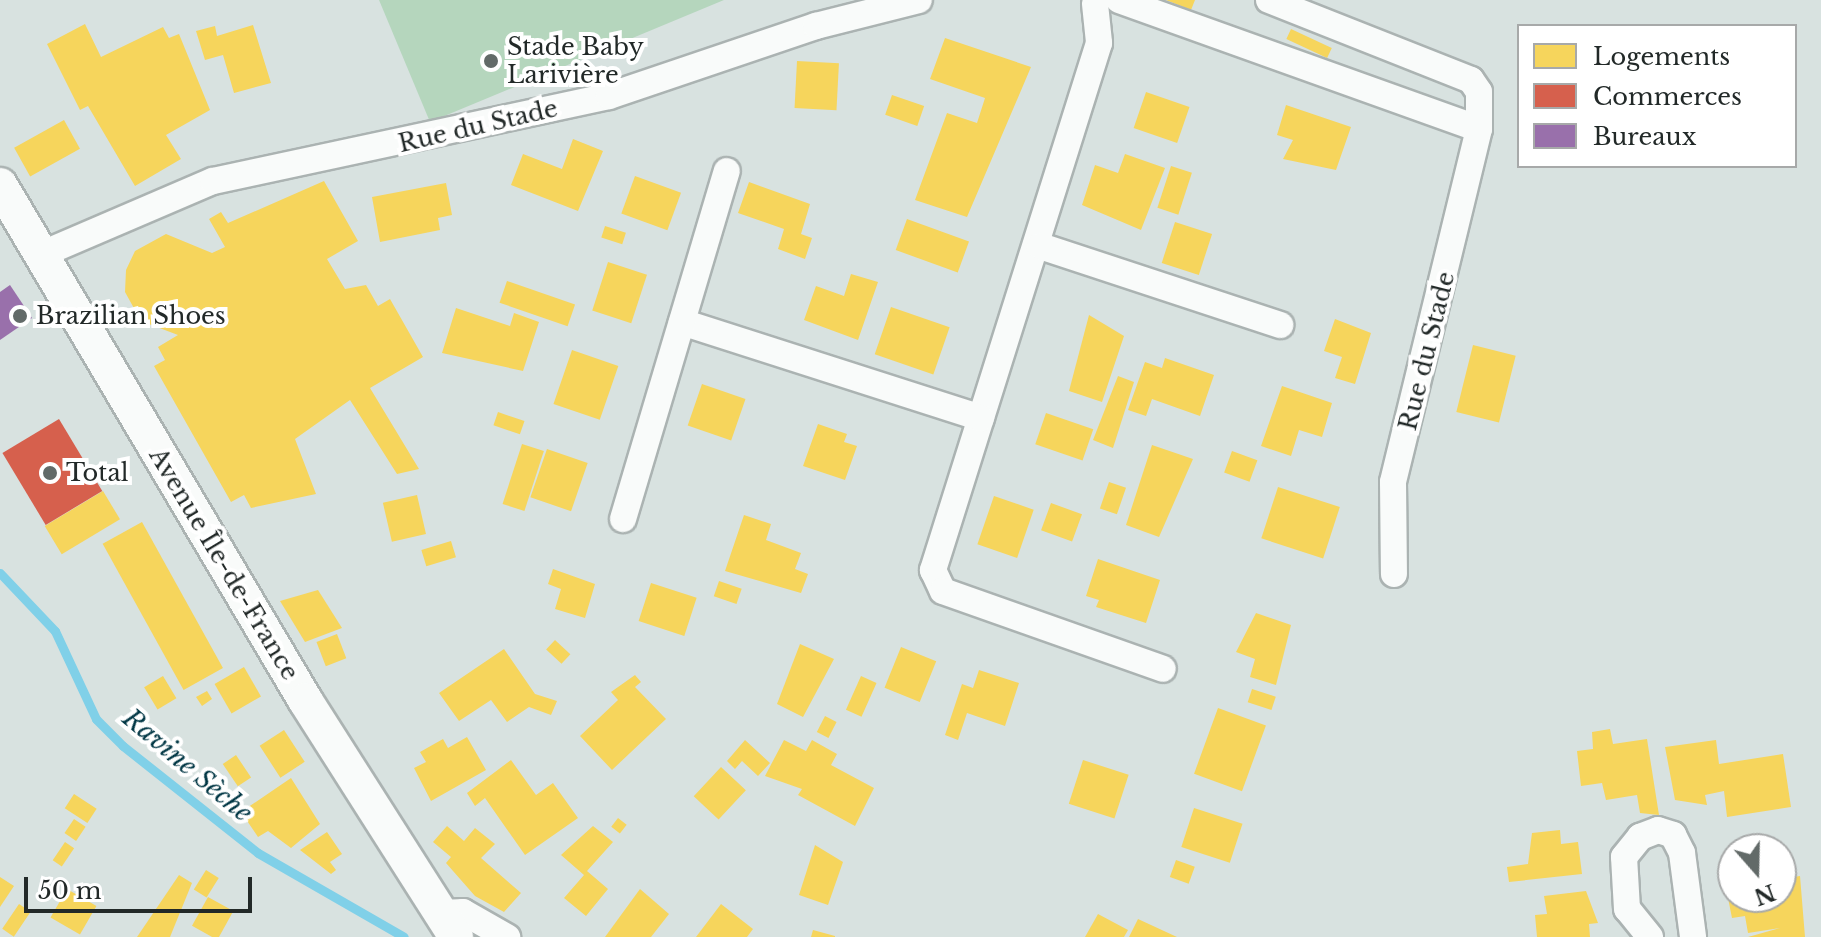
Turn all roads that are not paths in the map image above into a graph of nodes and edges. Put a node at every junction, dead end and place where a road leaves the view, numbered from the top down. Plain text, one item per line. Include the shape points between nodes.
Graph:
1 (919, 0) edge
2 (1269, 0) edge
3 (1102, 1) edge
4 (1479, 129) junction
5 (727, 171) dead end
6 (0, 185) edge
7 (1040, 246) junction
8 (40, 255) junction
9 (682, 322) junction
10 (1280, 325) dead end
11 (981, 418) junction
12 (623, 519) dead end
13 (1394, 574) dead end
14 (1163, 669) dead end
15 (450, 925) edge
16 (507, 937) edge
17 (1650, 937) edge
18 (1693, 937) edge

1 - 8 street, Rue du Stade via 816,26 609,96 213,181
2 - 4 street, Rue du Stade via 1471,80 1479,92
3 - 4 street
3 - 7 street via 1099,43
4 - 13 street, Rue du Stade via 1393,482
5 - 9 street
6 - 8 street, Avenue Île-de-France
7 - 10 street
7 - 11 street
8 - 15 street, Avenue Île-de-France via 305,700
9 - 11 street
9 - 12 street
11 - 14 street via 935,556 936,583
15 - 16 street via 463,912
17 - 18 street via 1627,909 1624,857 1640,837 1658,830 1673,835 1682,853

